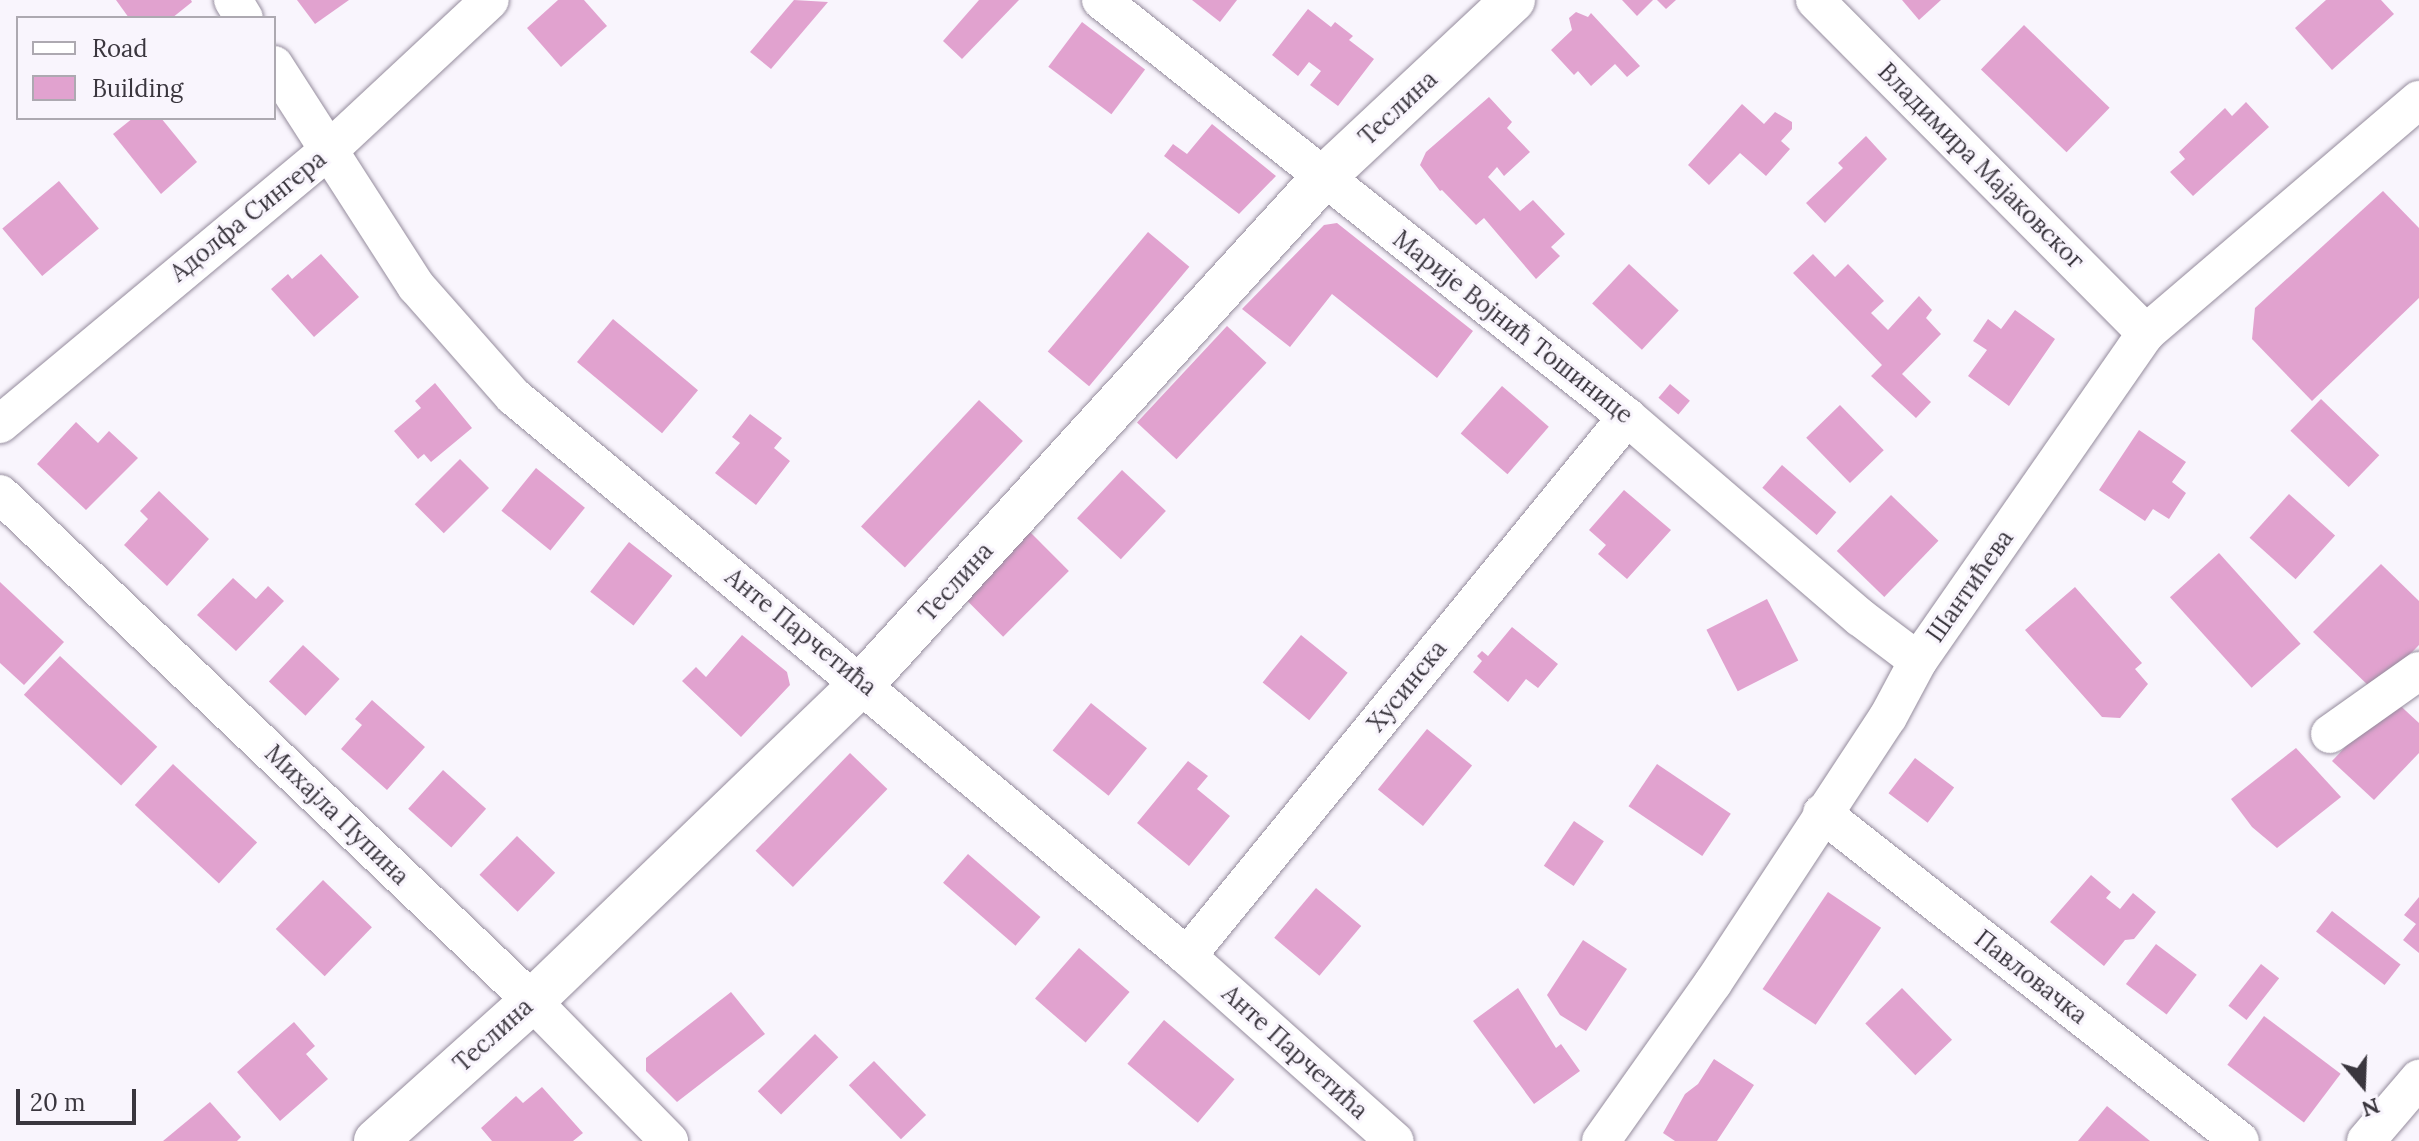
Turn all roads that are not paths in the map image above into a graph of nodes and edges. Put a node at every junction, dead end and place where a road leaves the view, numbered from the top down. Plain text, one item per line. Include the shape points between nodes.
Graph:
1 (490, 0) edge
2 (1101, 0) edge
3 (1513, 0) edge
4 (1815, 0) edge
5 (276, 68) edge
6 (2419, 100) edge
7 (328, 151) junction
8 (1324, 177) junction
9 (2146, 333) junction
10 (1627, 417) junction
11 (0, 424) edge
12 (0, 494) edge
13 (1918, 661) junction
14 (2419, 671) edge
15 (863, 683) junction
16 (2330, 734) dead end
17 (1822, 813) junction
18 (1187, 956) junction
19 (532, 1001) junction
20 (2419, 1079) edge
21 (376, 1141) edge
22 (669, 1141) edge
23 (1395, 1141) edge
24 (1601, 1141) edge
25 (2240, 1141) edge
26 (2366, 1141) edge

1 - 7 street, Адолфа Сингера
2 - 8 street, Марије Војнић Тошинице
3 - 8 street, Теслина
4 - 9 street, Владимира Мајаковског
5 - 7 street, Анте Парчетића
6 - 9 street, Шантићева
7 - 11 street, Адолфа Сингера
7 - 15 street, Анте Парчетића via 416,286 513,396
8 - 10 street, Марије Војнић Тошинице
8 - 15 street, Теслина
9 - 13 street, Шантићева
10 - 13 street, Марије Војнић Тошинице
10 - 18 street, Хусинска
12 - 19 street, Михајла Пупина
13 - 17 street, Шантићева via 1888,717
14 - 16 street
15 - 18 street, Анте Парчетића
15 - 19 street, Теслина
17 - 24 street, Шантићева via 1713,983
17 - 25 street, Павловачка
18 - 23 street, Анте Парчетића
19 - 21 street, Теслина
19 - 22 street, Михајла Пупина
20 - 26 street

